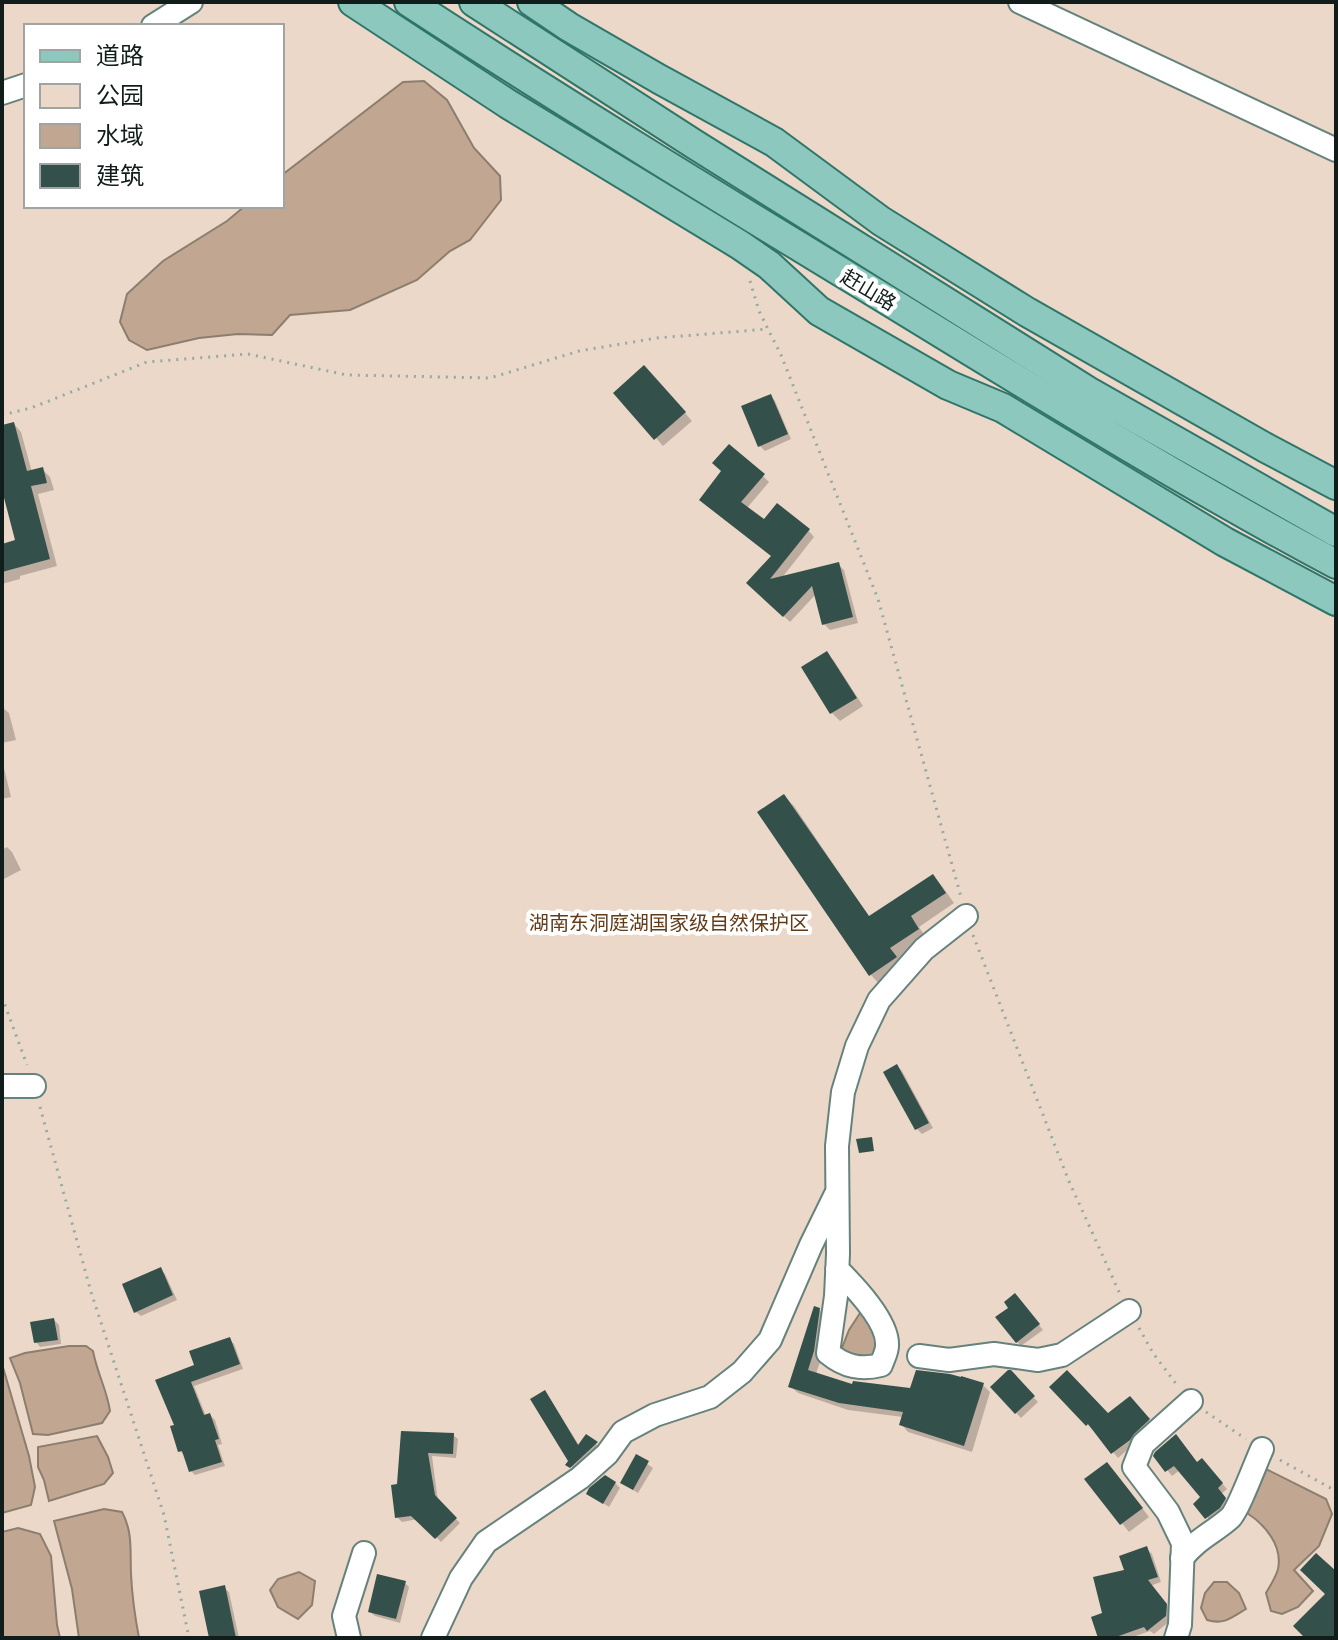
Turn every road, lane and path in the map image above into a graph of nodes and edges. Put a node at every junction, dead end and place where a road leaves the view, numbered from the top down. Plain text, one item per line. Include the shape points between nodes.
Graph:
1 (191, 2) edge
2 (353, 2) edge
3 (409, 2) edge
4 (474, 2) edge
5 (532, 2) edge
6 (1020, 2) edge
7 (156, 24) edge
8 (24, 86) edge
9 (2, 93) edge
10 (1336, 150) edge
11 (740, 245) junction
12 (768, 329) junction
13 (2, 415) edge
14 (1336, 485) edge
15 (1336, 532) edge
16 (1336, 564) edge
17 (1336, 601) edge
18 (966, 916) junction
19 (2, 997) edge
20 (2, 1086) edge
21 (34, 1086) junction
22 (838, 1191) junction
23 (837, 1269) dead end
24 (1129, 1311) junction
25 (919, 1356) dead end
26 (1191, 1401) junction
27 (1262, 1449) junction
28 (1336, 1491) edge
29 (364, 1553) dead end
30 (1182, 1558) junction
31 (189, 1638) edge
32 (349, 1638) edge
33 (433, 1638) edge
34 (1176, 1638) edge

1 - 7 street
2 - 11 main road
3 - 16 main road, 赶山路 via 1023,383
4 - 15 main road, 赶山路 via 1091,393
5 - 14 main road via 774,142 881,221 1027,312
6 - 10 street
8 - 9 street
11 - 12 path
11 - 17 main road via 819,311 948,385 1003,408 1225,542
12 - 13 path via 579,351 490,378 347,375 248,354 147,362
12 - 18 path via 878,599
18 - 22 street via 924,949 879,1000 857,1046 843,1092
18 - 24 path via 1068,1179
19 - 21 path
20 - 21 street
21 - 31 path via 91,1292 164,1515
22 - 23 street
22 - 33 street via 770,1340 742,1372 710,1397 623,1432 580,1478 486,1542 461,1578
24 - 25 street via 1062,1355 1038,1360 994,1354 949,1360
24 - 26 path via 1153,1353
26 - 27 path
26 - 30 street via 1143,1444 1134,1467 1168,1512 1183,1543
27 - 28 path
27 - 30 street via 1233,1516
29 - 32 street via 344,1616
30 - 34 street

